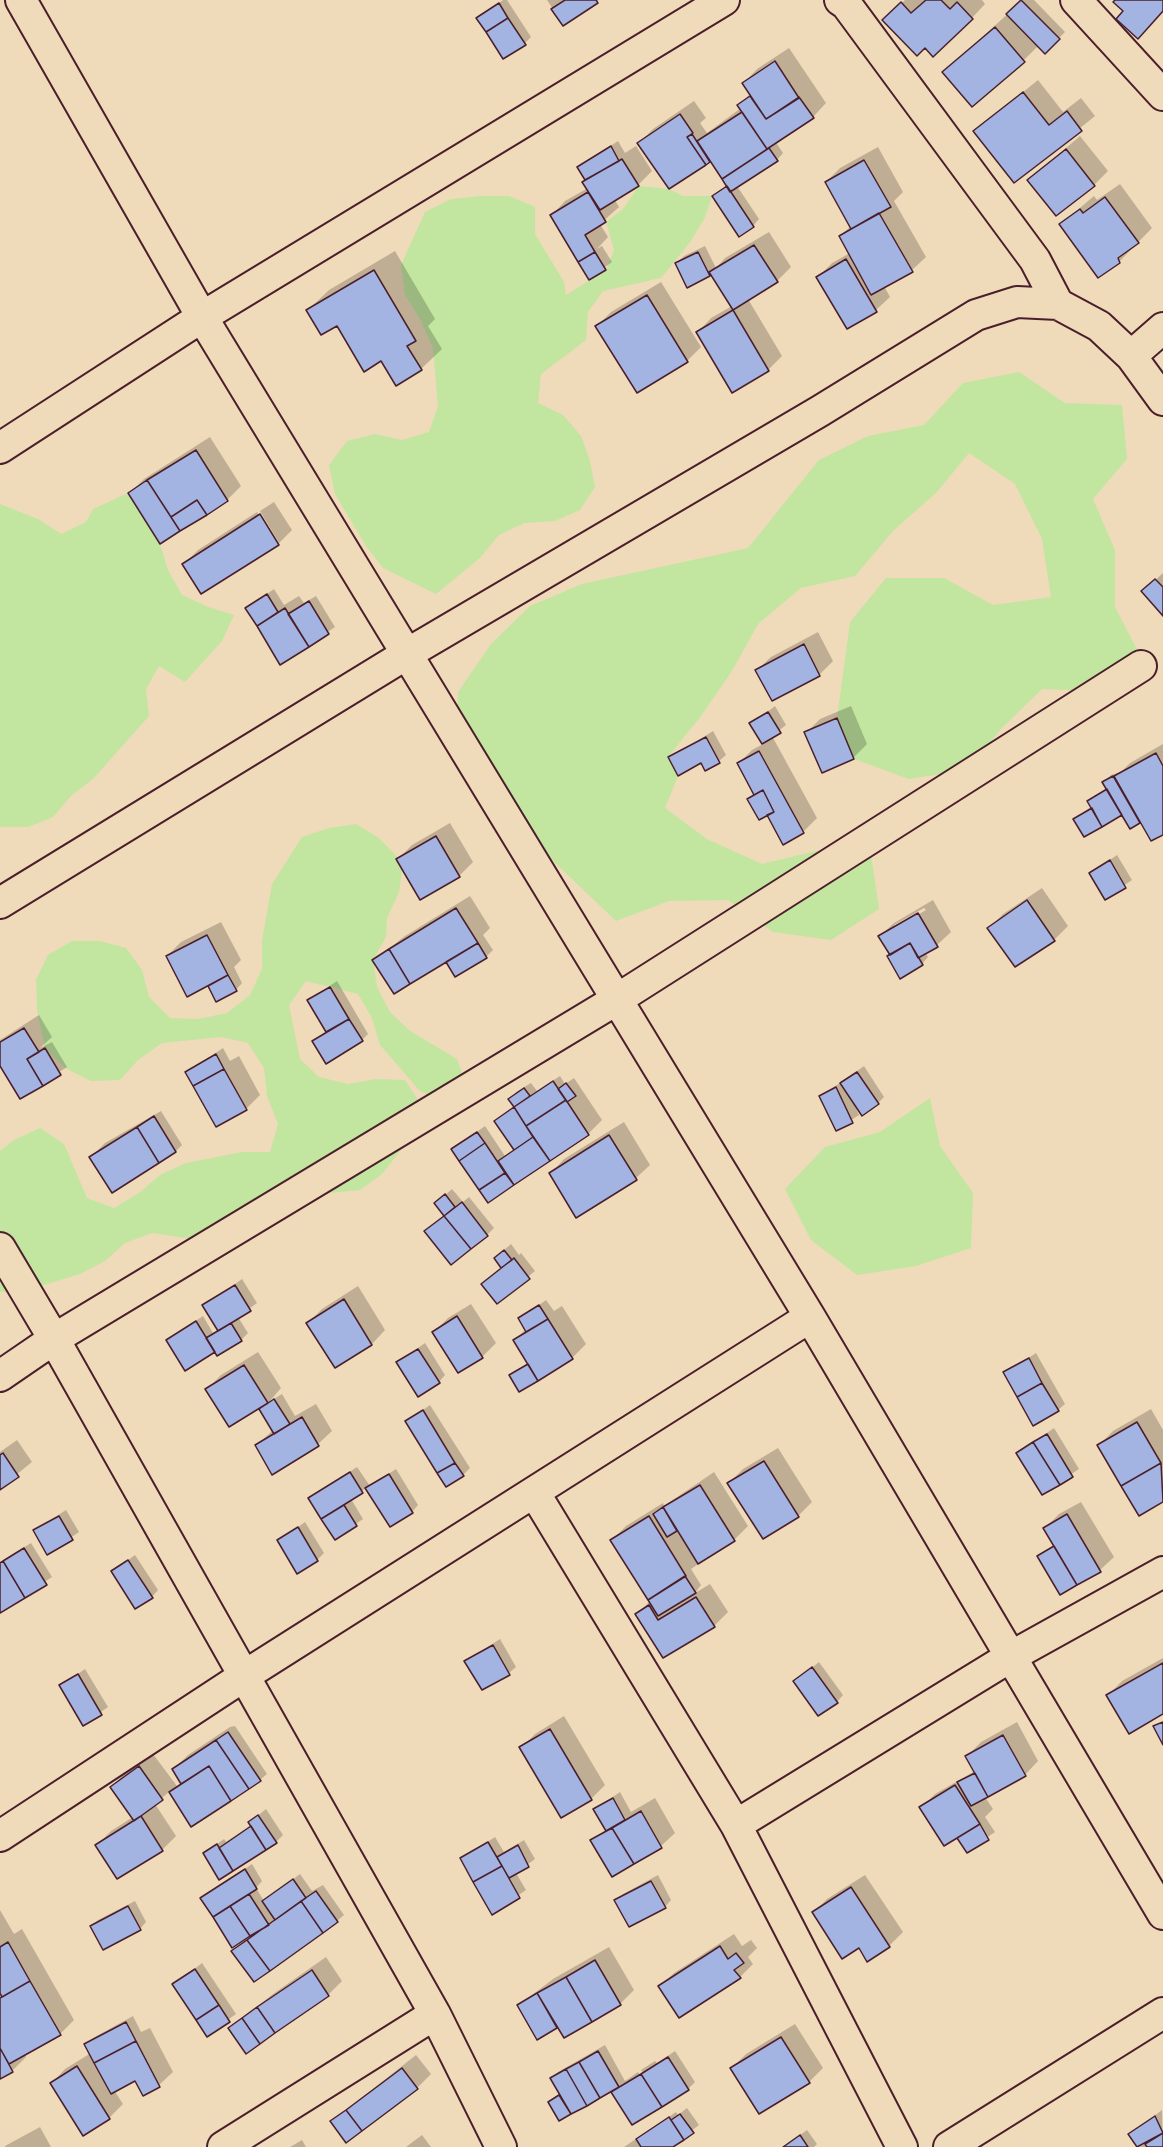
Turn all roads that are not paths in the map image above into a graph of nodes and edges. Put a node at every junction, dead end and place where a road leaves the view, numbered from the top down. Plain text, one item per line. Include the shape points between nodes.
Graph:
1 (21, 0) edge
2 (724, 0) edge
3 (840, 0) edge
4 (1077, 0) edge
5 (1163, 95) edge
6 (1058, 304) junction
7 (202, 317) junction
8 (1163, 328) edge
9 (1131, 356) junction
10 (1163, 400) edge
11 (0, 448) edge
12 (405, 655) junction
13 (1141, 666) dead end
14 (0, 903) edge
15 (616, 1000) junction
16 (0, 1248) edge
17 (810, 1317) junction
18 (54, 1339) junction
19 (0, 1376) edge
20 (534, 1492) junction
21 (1163, 1572) edge
22 (1010, 1657) junction
23 (244, 1676) junction
24 (736, 1825) junction
25 (0, 1836) edge
26 (1163, 1914) edge
27 (1163, 2013) edge
28 (435, 2014) junction
29 (223, 2147) edge
30 (501, 2147) edge
31 (902, 2147) edge
32 (949, 2147) edge

1 - 7 street
2 - 7 street
3 - 6 street via 1035,260
4 - 5 street
6 - 9 street via 1099,326
6 - 12 street via 1017,302 976,315
7 - 11 street
7 - 12 street
8 - 9 street
9 - 10 street
12 - 14 street
12 - 15 street
13 - 15 street
15 - 17 street
15 - 18 street
16 - 18 street
17 - 20 street
17 - 22 street
18 - 19 street
18 - 23 street
20 - 23 street
20 - 24 street
21 - 22 street
22 - 24 street
22 - 26 street
23 - 25 street
23 - 28 street
24 - 31 street
27 - 32 street
28 - 29 street
28 - 30 street

